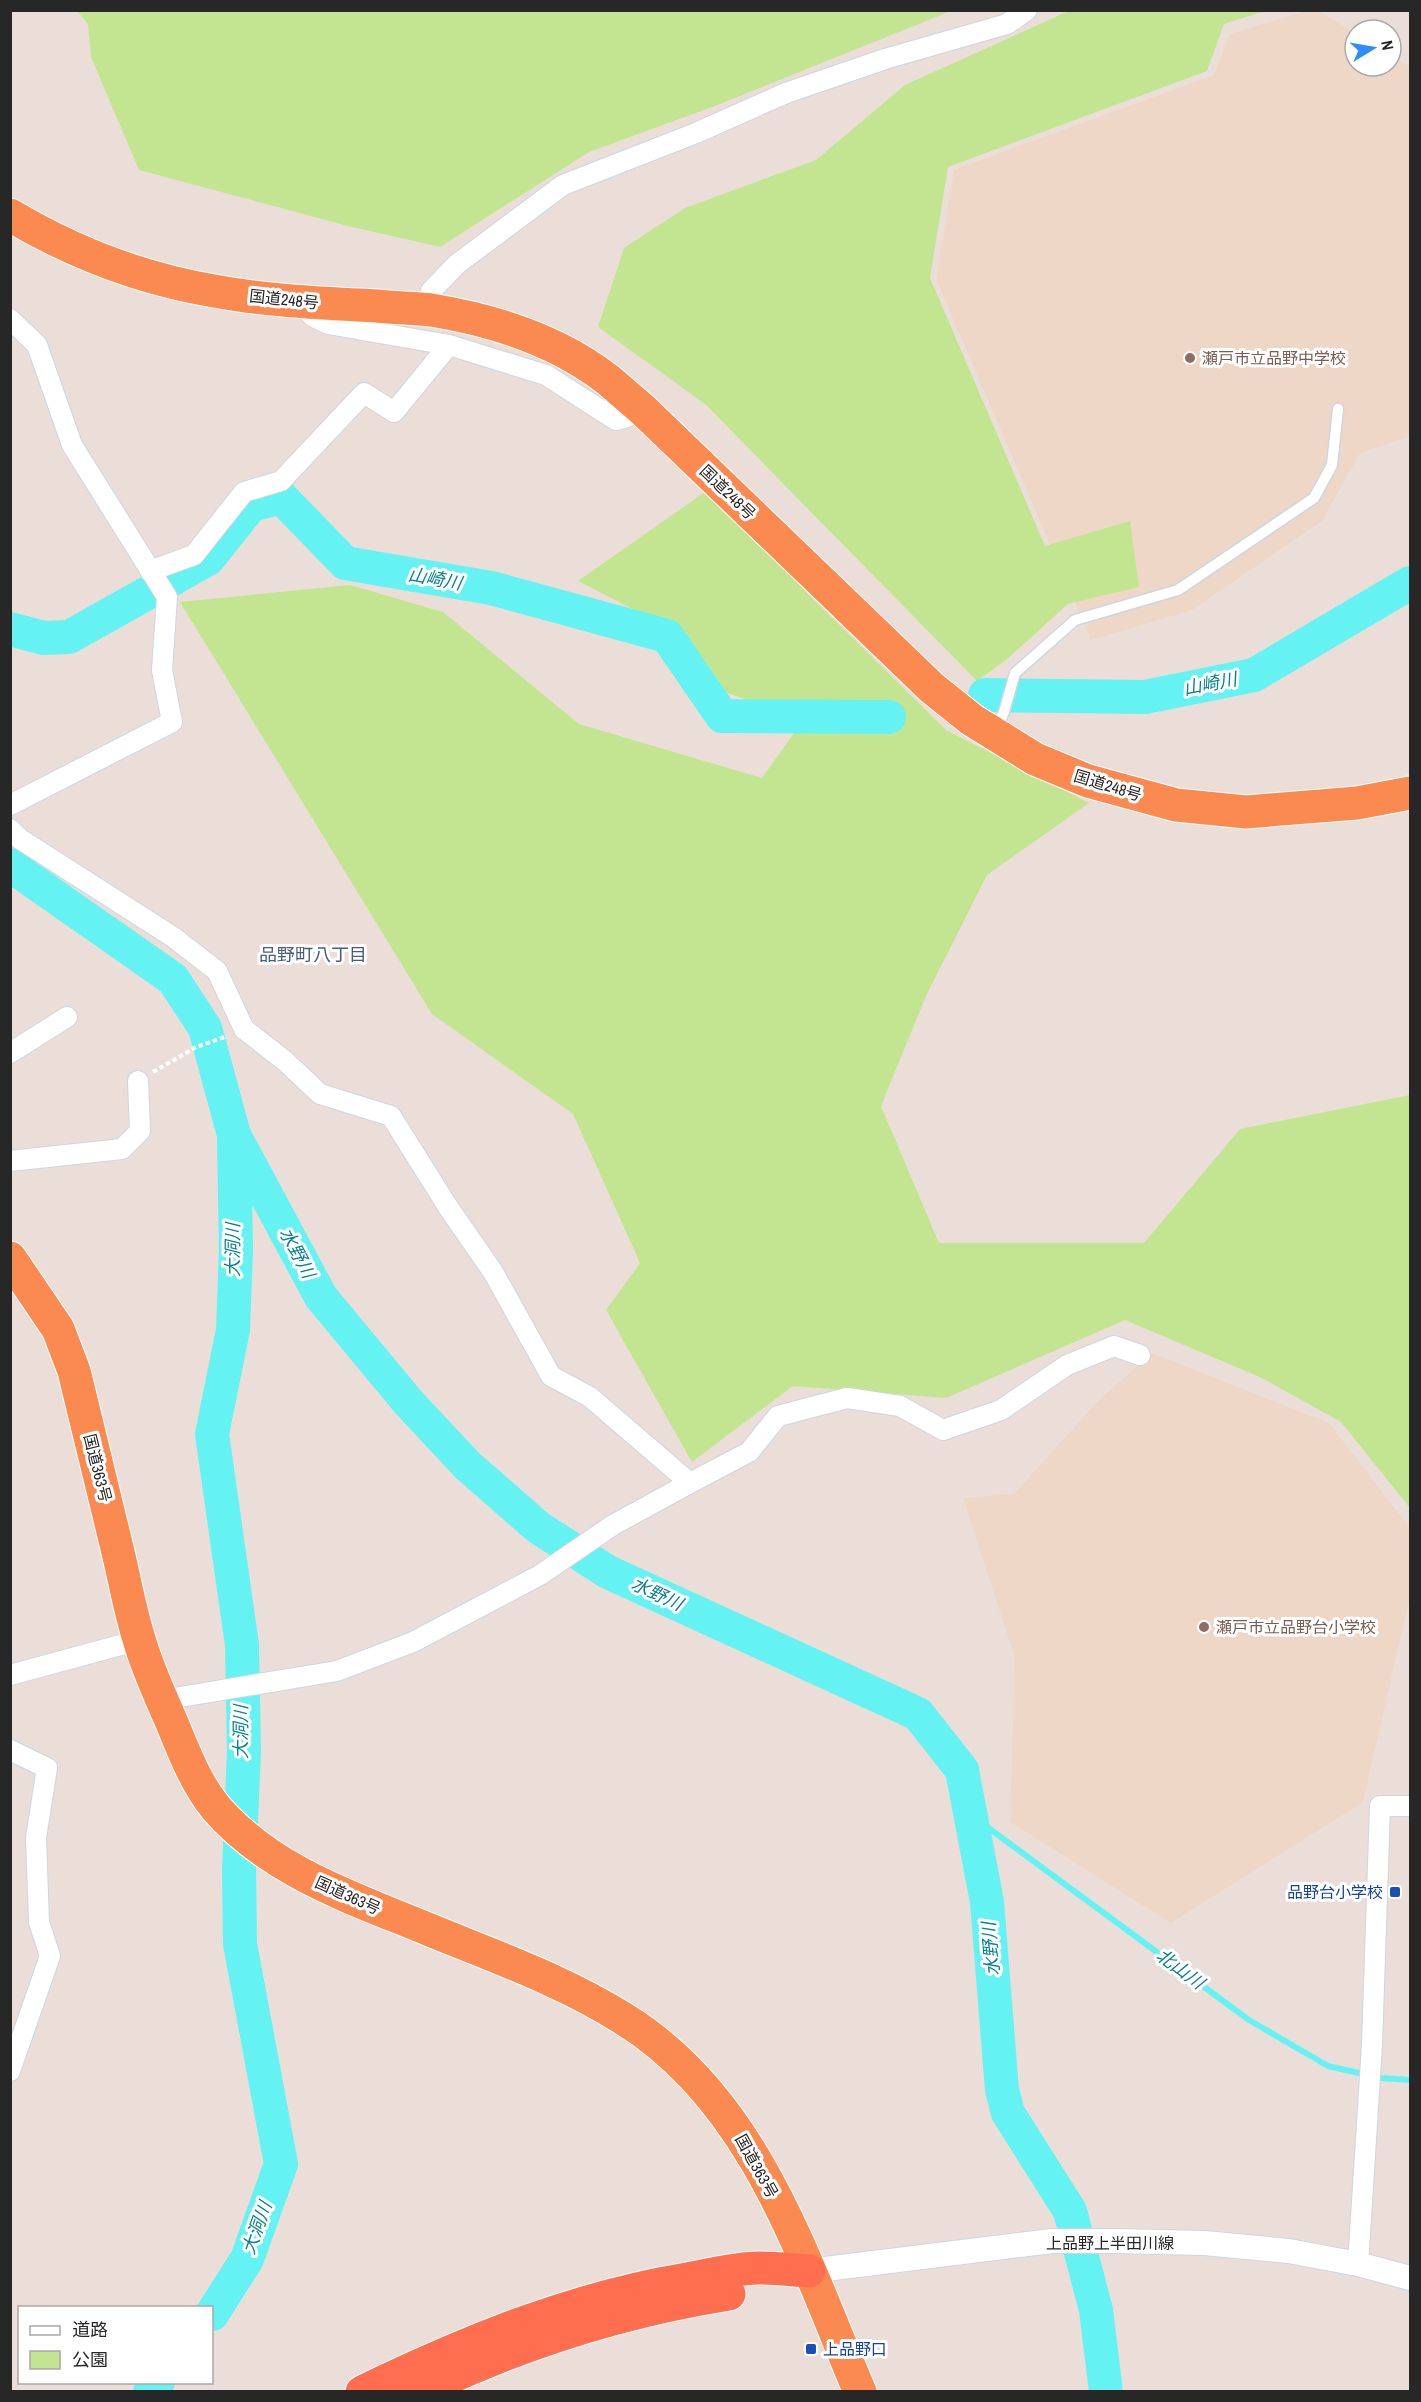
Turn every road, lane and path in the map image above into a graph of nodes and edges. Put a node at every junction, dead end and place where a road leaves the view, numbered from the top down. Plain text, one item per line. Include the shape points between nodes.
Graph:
1 (1027, 10) edge
2 (10, 215) edge
3 (309, 302) junction
4 (430, 310) junction
5 (10, 319) edge
6 (449, 345) junction
7 (642, 409) junction
8 (1338, 410) dead end
9 (150, 571) junction
10 (999, 723) junction
11 (1410, 793) edge
12 (10, 805) edge
13 (10, 830) edge
14 (68, 1017) dead end
15 (244, 1029) junction
16 (10, 1053) edge
17 (138, 1080) joint
18 (10, 1161) edge
19 (10, 1258) edge
20 (1140, 1355) dead end
21 (690, 1483) junction
22 (139, 1640) junction
23 (10, 1676) edge
24 (162, 1700) junction
25 (10, 1750) edge
26 (1410, 1806) edge
27 (10, 2071) edge
28 (1358, 2265) junction
29 (809, 2271) junction
30 (1410, 2278) edge
31 (362, 2391) edge
32 (419, 2391) edge
33 (860, 2391) edge

1 - 4 street via 1007,24 786,93 696,133 563,184 457,264 431,291
2 - 3 highway, 国道248号 via 73,248 160,279 214,292
3 - 4 highway, 国道248号
3 - 6 street via 312,316 328,324
4 - 7 highway, 国道248号 via 487,322 559,349 606,378
5 - 9 street via 38,345 72,445
6 - 7 street via 546,375 616,420
6 - 9 street via 394,412 364,393 281,481 244,492 194,555
7 - 10 highway, 国道248号 via 932,688 972,720
8 - 10 lane via 1332,465 1314,498 1178,590 1076,620 1015,674
9 - 12 street via 167,597 162,670 172,723
10 - 11 highway, 国道248号 via 1035,759 1088,781 1176,805 1246,812 1357,803
13 - 15 street via 173,937 217,971
14 - 16 street
15 - 17 path via 196,1047
15 - 21 street via 320,1094 391,1116 493,1272 551,1376 590,1397
17 - 18 street via 140,1131 122,1149
19 - 22 highway, 国道363号 via 58,1329 74,1371
20 - 21 street via 1114,1346 1067,1365 1001,1410 943,1430 900,1406 847,1398 778,1416 749,1452
21 - 24 street via 613,1525 540,1575 413,1642 337,1671
22 - 23 street
22 - 24 highway, 国道363号
24 - 29 highway, 国道363号 via 187,1759 215,1807 255,1845 288,1868 583,1995 627,2020 666,2049 734,2124 778,2203
25 - 27 street via 47,1768 36,1838 39,1922 50,1956
26 - 28 street via 1380,1806 1372,2045
28 - 29 street, 上品野上半田川線 via 1268,2249 1204,2243 1052,2241
28 - 30 street, 上品野上半田川線
29 - 31 highway via 758,2268 669,2282 592,2300 477,2340
29 - 32 highway via 763,2288 674,2304 591,2326 489,2361
29 - 33 highway, 国道363号

